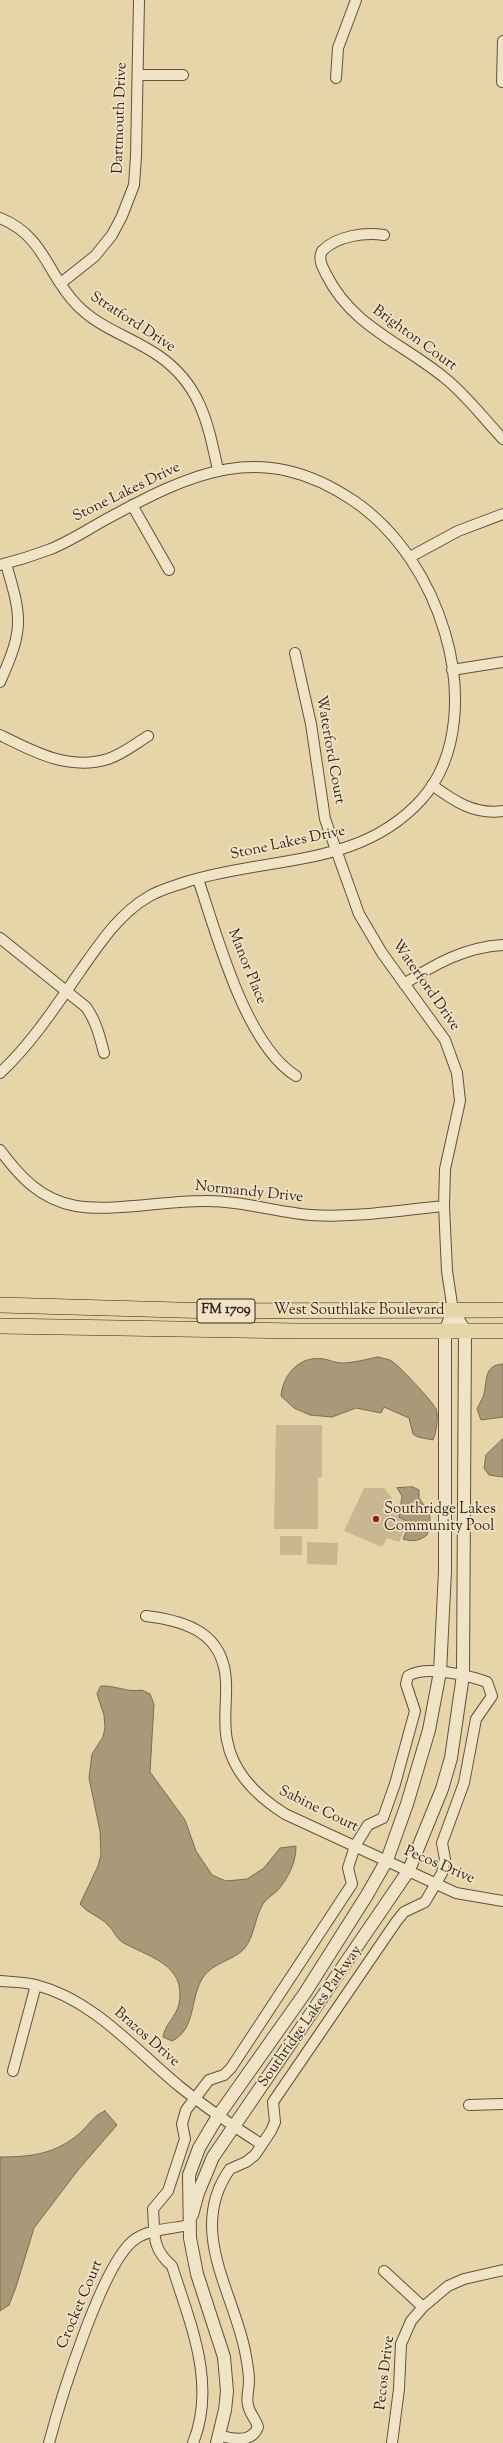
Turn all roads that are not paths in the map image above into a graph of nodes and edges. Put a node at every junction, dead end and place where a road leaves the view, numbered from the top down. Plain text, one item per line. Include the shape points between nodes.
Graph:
1 (139, 0) edge
2 (356, 0) edge
3 (503, 41) edge
4 (138, 75) junction
5 (182, 75) dead end
6 (336, 78) dead end
7 (502, 82) edge
8 (0, 218) edge
9 (384, 235) dead end
10 (61, 283) junction
11 (503, 439) edge
12 (218, 470) junction
13 (132, 505) junction
14 (503, 514) edge
15 (410, 557) junction
16 (3, 565) edge
17 (169, 570) dead end
18 (296, 653) dead end
19 (503, 662) edge
20 (452, 670) junction
21 (0, 682) edge
22 (0, 735) edge
23 (148, 736) dead end
24 (432, 786) junction
25 (503, 811) edge
26 (336, 852) junction
27 (198, 879) junction
28 (0, 938) edge
29 (503, 945) edge
30 (404, 984) junction
31 (66, 991) junction
32 (104, 1053) dead end
33 (0, 1073) edge
34 (296, 1076) dead end
35 (0, 1150) edge
36 (444, 1206) junction
37 (0, 1305) edge
38 (503, 1310) edge
39 (453, 1311) junction
40 (0, 1326) edge
41 (445, 1332) junction
42 (465, 1332) junction
43 (503, 1332) edge
44 (146, 1616) dead end
45 (440, 1672) junction
46 (463, 1675) junction
47 (355, 1846) junction
48 (387, 1860) junction
49 (409, 1870) junction
50 (437, 1883) junction
51 (503, 1901) edge
52 (0, 1981) edge
53 (36, 1985) junction
54 (13, 2071) dead end
55 (195, 2098) junction
56 (469, 2104) dead end
57 (503, 2104) edge
58 (218, 2116) junction
59 (234, 2127) junction
60 (261, 2144) junction
61 (189, 2225) junction
62 (154, 2232) junction
63 (503, 2270) edge
64 (384, 2271) dead end
65 (423, 2307) junction
66 (218, 2439) edge
67 (49, 2443) edge
68 (193, 2443) edge
69 (392, 2443) edge

1 - 4 street, Dartmouth Drive
2 - 6 street via 338,48
3 - 7 street
4 - 5 street
4 - 10 street, Dartmouth Drive via 134,185 112,235 95,256
8 - 10 street, Stratford Drive via 36,243
9 - 11 street, Brighton Court via 360,234 334,243 322,251 320,262 332,287 364,324 425,362 448,380
10 - 12 street, Stratford Drive via 70,297 87,314 108,330 159,356 182,377 202,407
12 - 13 street, Stone Lakes Drive via 169,486
12 - 15 street, Stone Lakes Drive via 258,467 275,469 324,483 370,514
13 - 16 street, Stone Lakes Drive via 50,550
13 - 17 street
14 - 15 street via 458,531
15 - 20 street, Stone Lakes Drive via 441,621 450,649
16 - 21 street via 20,619 12,656
18 - 26 street, Waterford Court via 311,724 325,819
19 - 20 street
20 - 24 street, Stone Lakes Drive via 454,725 444,762
22 - 23 street via 55,760 82,763 108,759
24 - 25 street via 473,810 486,813
24 - 26 street, Stone Lakes Drive via 413,808 386,831
26 - 27 street, Stone Lakes Drive
26 - 30 street, Waterford Drive via 359,914
27 - 31 street, Stone Lakes Drive via 156,892 144,899 114,926
27 - 34 street, Manor Place via 233,983 248,1015 275,1060 282,1068
28 - 31 street
29 - 30 street via 475,948 455,955 431,966
30 - 36 street, Waterford Drive via 446,1040 457,1073 460,1101 445,1169
31 - 32 street via 92,1015
31 - 33 street, Stone Lakes Drive via 18,1057
35 - 36 street, Normandy Drive via 17,1174 29,1185 46,1196 75,1206 98,1207 204,1200 312,1215
36 - 39 street, Waterford Drive via 446,1271
37 - 39 main road, West Southlake Boulevard / FM 1709 via 214,1311
38 - 39 main road, West Southlake Boulevard / FM 1709
39 - 41 street, Southridge Lakes Parkway
39 - 42 street
40 - 41 main road, West Southlake Boulevard / FM 1709
41 - 42 main road, West Southlake Boulevard / FM 1709
41 - 45 street, Southridge Lakes Parkway via 445,1571
42 - 43 main road, West Southlake Boulevard / FM 1709
42 - 46 street, Southridge Lakes Parkway
44 - 47 street, Sabine Court via 169,1619 195,1628 218,1650 226,1681 227,1741 234,1763 253,1790 285,1814
45 - 46 street, Southridge Lakes Parkway
45 - 47 street, Southridge Lakes Parkway via 414,1672 408,1676 406,1684 415,1711 395,1784 383,1818 368,1824
45 - 48 street, Southridge Lakes Parkway via 429,1730
46 - 49 street, Southridge Lakes Parkway via 451,1758 442,1789
46 - 50 street, Southridge Lakes Parkway via 486,1682 492,1696 476,1719 464,1783 442,1843 445,1866
47 - 48 street, Sabine Court
47 - 55 street, Southridge Lakes Parkway via 348,1868 352,1884 341,1903 231,2068 224,2075 209,2080
48 - 49 street, Pecos Drive
48 - 58 street, Southridge Lakes Parkway via 305,1993
49 - 50 street, Pecos Drive
49 - 59 street, Southridge Lakes Parkway
50 - 51 street, Pecos Drive via 462,1894
50 - 60 street, Southridge Lakes Parkway via 425,1902 404,1912 396,1922 272,2102 275,2122
52 - 53 street, Brazos Drive
53 - 54 street
53 - 55 street, Brazos Drive via 70,1998 89,2010
55 - 58 street, Brazos Drive
55 - 62 street, Southridge Lakes Parkway via 183,2116 185,2139 168,2191 153,2209
56 - 57 street
58 - 59 street, Brazos Drive
58 - 61 street, Southridge Lakes Parkway via 199,2148 189,2175
59 - 60 street, Brazos Drive
59 - 61 street, Southridge Lakes Parkway via 213,2157 198,2192
60 - 66 street, Southridge Lakes Parkway via 246,2162 230,2169 224,2176 212,2226 214,2255 236,2316 245,2351 249,2380 248,2406 258,2427 256,2433 248,2440
61 - 62 street, Crocket Court
61 - 66 street, Southridge Lakes Parkway via 197,2274 224,2356 226,2410
62 - 67 street, Crocket Court via 135,2239 118,2258 77,2353
62 - 68 street, Southridge Lakes Parkway via 156,2248 172,2266 199,2353 203,2382 198,2431
63 - 65 street, Pecos Drive via 464,2279 448,2286
64 - 65 street
65 - 69 street, Pecos Drive via 408,2326 401,2344 399,2390

